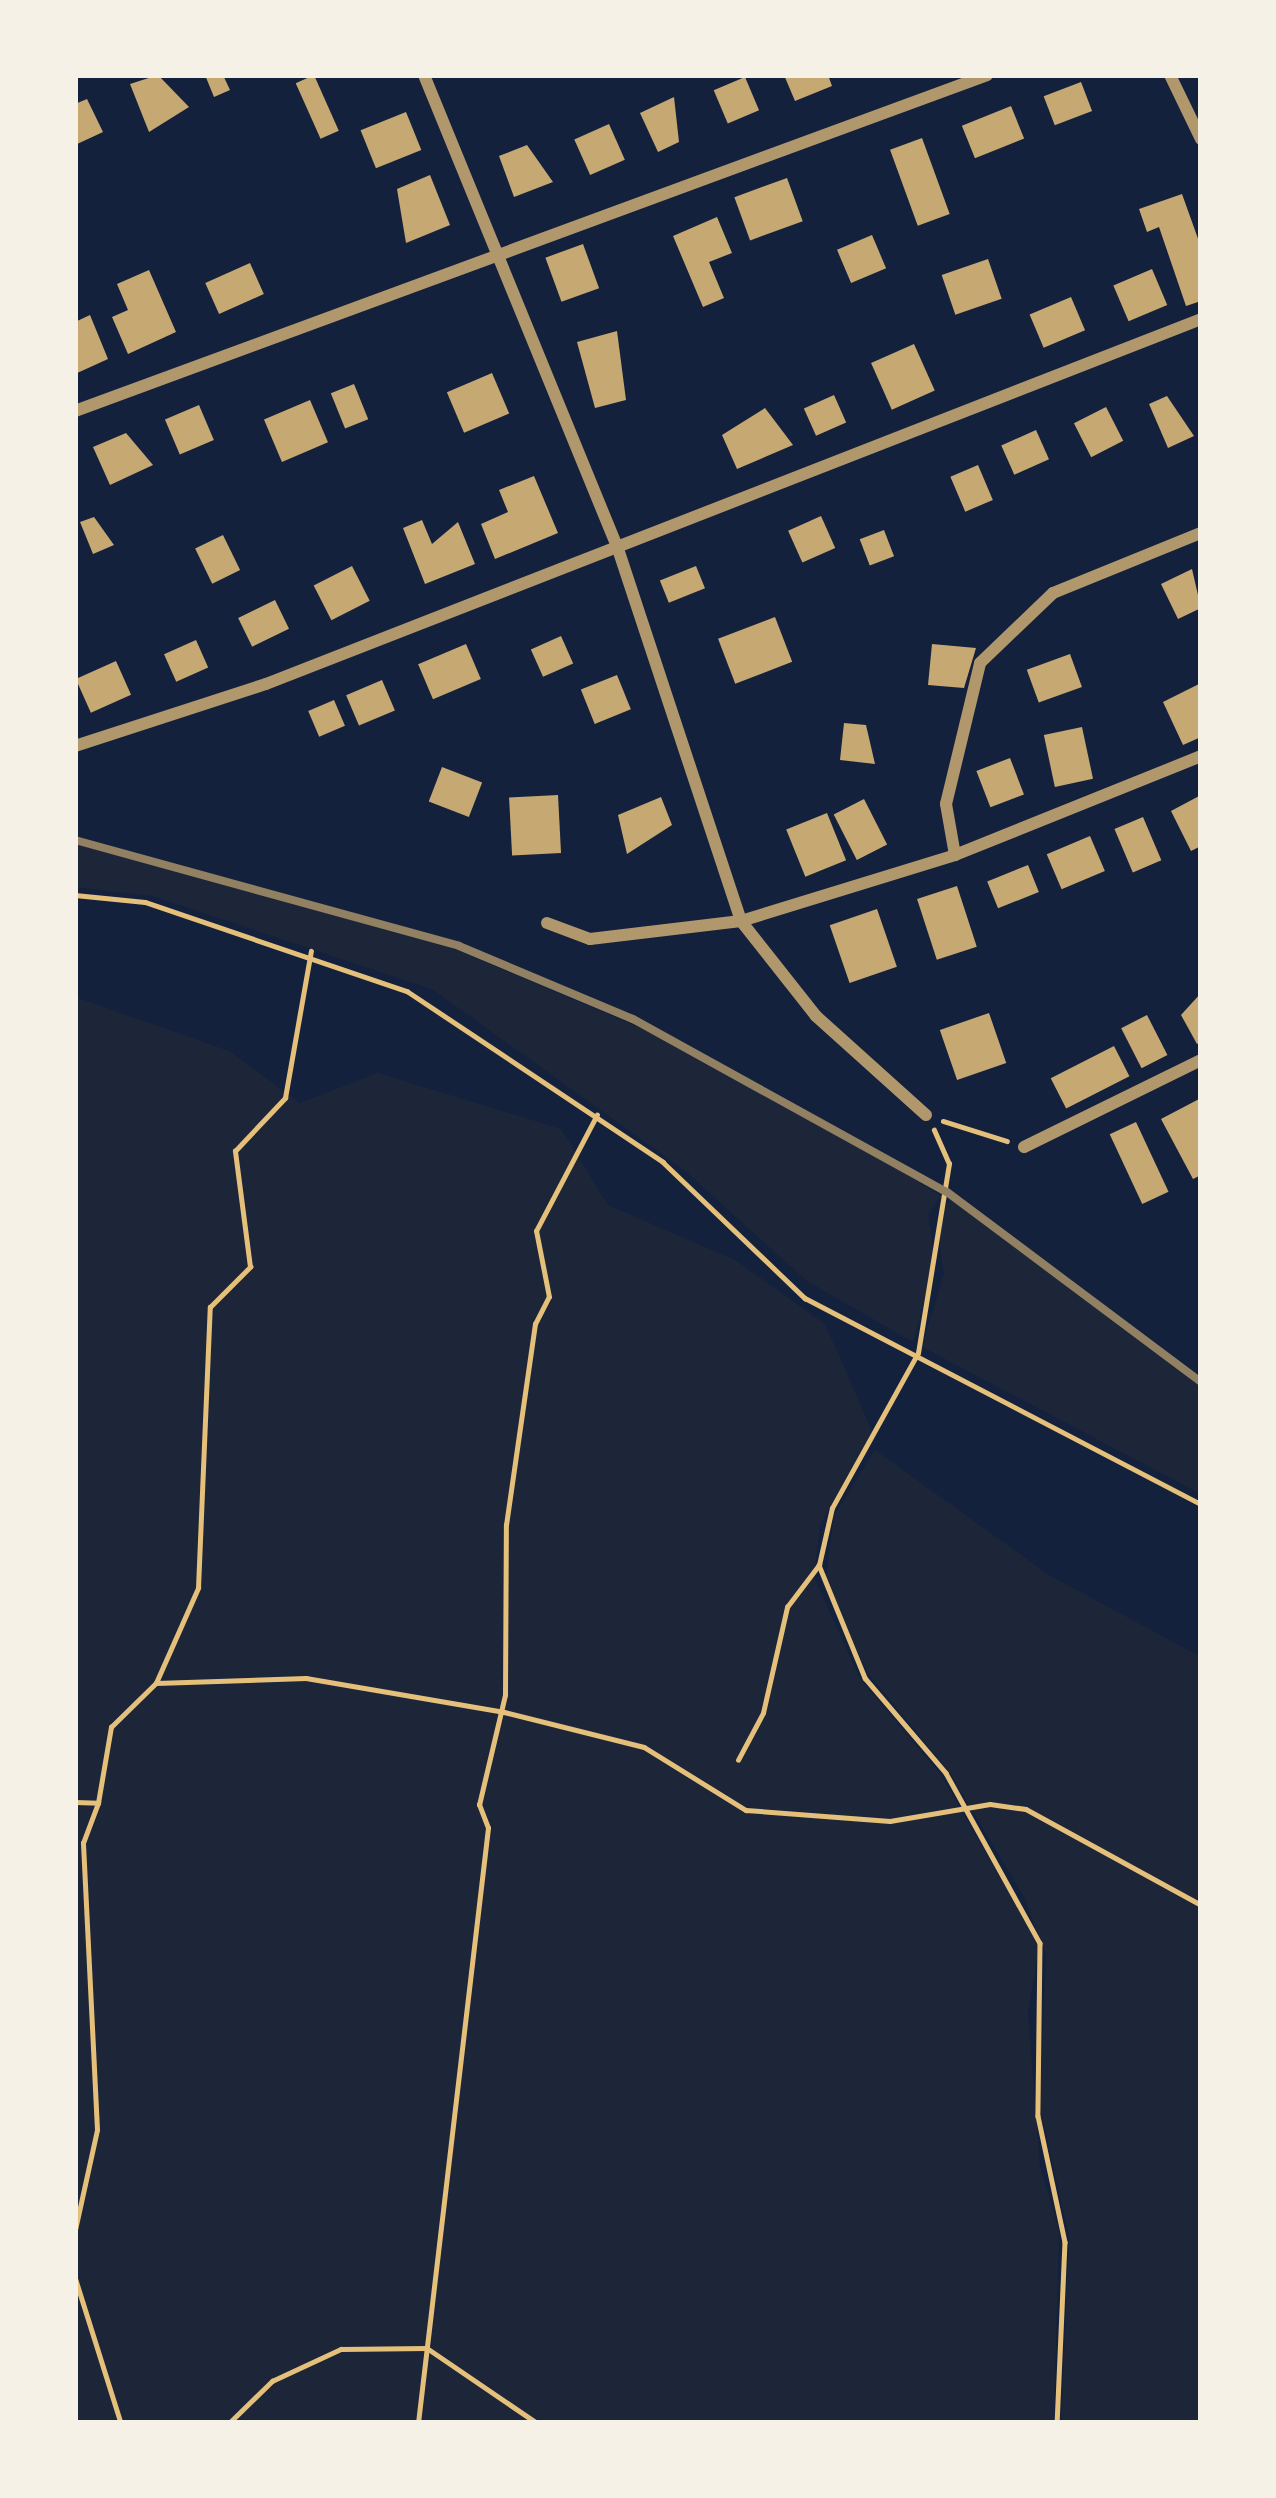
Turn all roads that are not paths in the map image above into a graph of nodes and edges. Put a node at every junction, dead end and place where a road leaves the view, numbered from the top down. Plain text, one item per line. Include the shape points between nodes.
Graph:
1 (424, 75) edge
2 (987, 75) edge
3 (1170, 75) edge
4 (1201, 140) edge
5 (499, 253) junction
6 (1201, 319) edge
7 (75, 411) edge
8 (1201, 533) edge
9 (618, 549) junction
10 (75, 746) edge
11 (1201, 756) edge
12 (955, 854) junction
13 (741, 921) junction
14 (547, 923) dead end
15 (1201, 1060) edge
16 (926, 1115) road end
17 (1024, 1147) road end

1 - 5 street
2 - 5 street
3 - 4 street
5 - 7 street
5 - 9 street
6 - 9 street
8 - 12 street via 1053,593 980,663 946,805
9 - 10 street
9 - 13 street
11 - 12 street
12 - 13 street
13 - 14 street via 590,939
13 - 16 street via 817,1016
15 - 17 street

